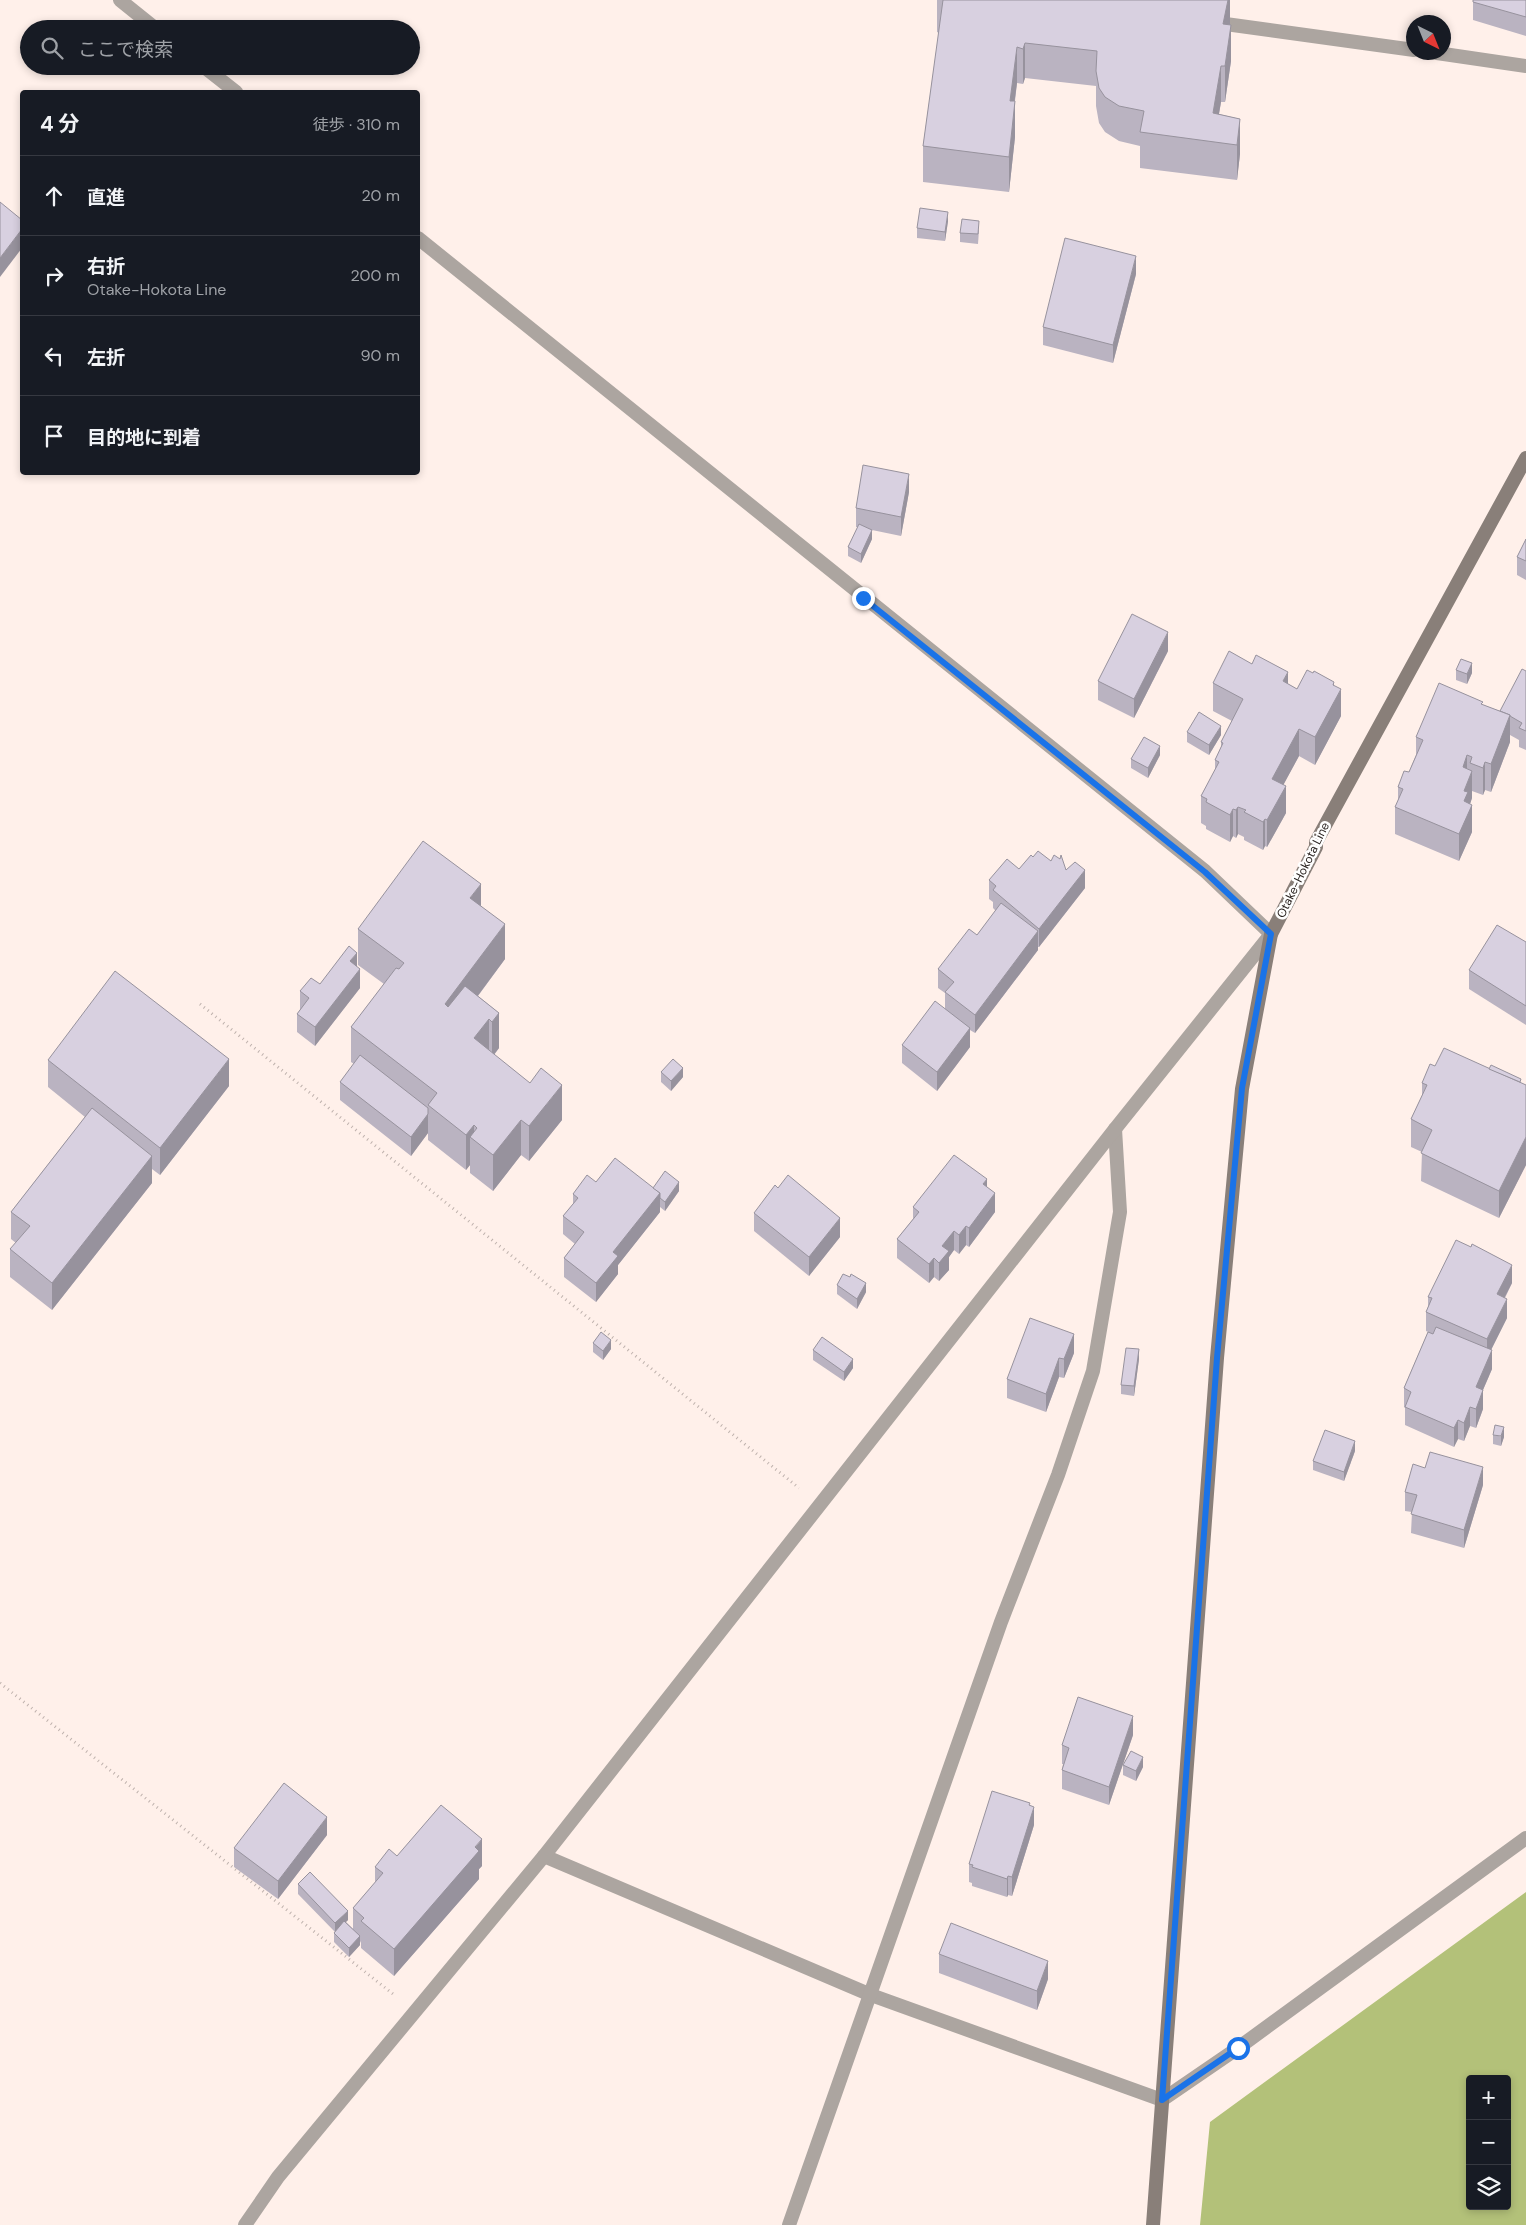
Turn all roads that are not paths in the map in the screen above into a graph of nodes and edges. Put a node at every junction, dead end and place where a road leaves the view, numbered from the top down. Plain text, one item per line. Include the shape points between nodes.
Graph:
1 (120, 0) edge
2 (145, 20) edge
3 (1196, 20) edge
4 (1406, 49) edge
5 (1451, 55) edge
6 (1526, 66) edge
7 (214, 75) edge
8 (233, 90) edge
9 (420, 240) edge
10 (1526, 458) edge
11 (1271, 934) junction
12 (1115, 1129) junction
13 (1526, 1838) edge
14 (544, 1856) junction
15 (871, 1995) junction
16 (1162, 2100) junction
17 (245, 2225) edge
18 (789, 2225) edge
19 (1153, 2225) edge

1 - 2 street
3 - 4 street
5 - 6 street
7 - 8 street
9 - 11 street via 1190,859
10 - 11 main road, Otake-Hokota Line via 1316,842
11 - 12 street
11 - 16 main road, Otake-Hokota Line via 1242,1088 1218,1348
12 - 14 street
12 - 15 street via 1120,1212 1093,1371 1058,1475 1001,1622
13 - 16 street
14 - 15 street
14 - 17 street via 278,2177
15 - 16 street
15 - 18 street
16 - 19 main road, Otake-Hokota Line

